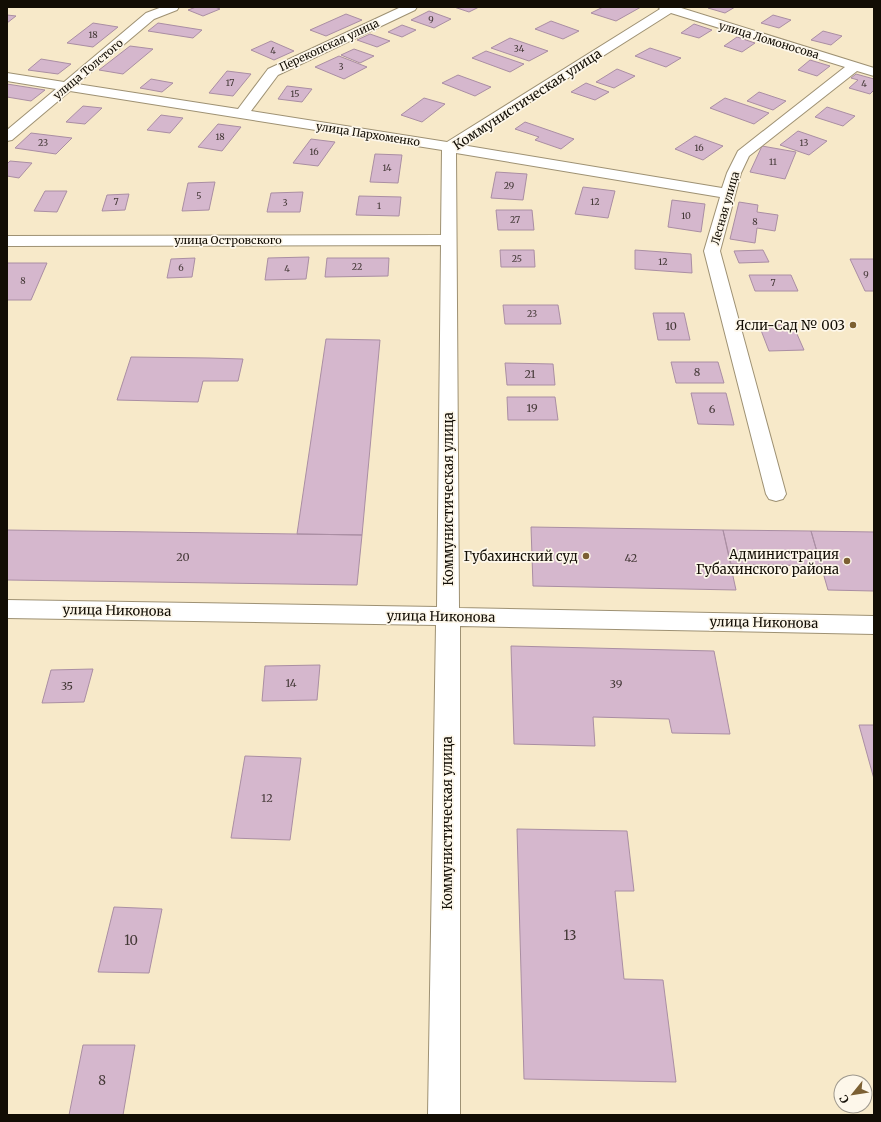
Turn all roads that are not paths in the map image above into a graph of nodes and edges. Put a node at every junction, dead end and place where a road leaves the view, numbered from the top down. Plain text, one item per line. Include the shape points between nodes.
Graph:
1 (173, 7) edge
2 (411, 7) edge
3 (668, 8) edge
4 (855, 66) junction
5 (874, 72) edge
6 (7, 77) edge
7 (67, 86) junction
8 (242, 114) junction
9 (7, 137) edge
10 (449, 147) junction
11 (729, 194) junction
12 (448, 240) junction
13 (7, 241) edge
14 (776, 494) dead end
15 (7, 609) edge
16 (448, 616) junction
17 (874, 625) edge
18 (444, 1115) edge

1 - 7 street, улица Толстого via 150,16
2 - 8 street, Перекопская улица via 273,72
3 - 4 street, улица Ломоносова
3 - 10 street, Коммунистическая улица
4 - 5 street, улица Ломоносова
4 - 11 street, Лесная улица via 743,154 734,173
6 - 7 street, улица Пархоменко
7 - 8 street, улица Пархоменко
7 - 9 street, улица Толстого
8 - 10 street, улица Пархоменко
10 - 11 street, улица Пархоменко
10 - 12 street, Коммунистическая улица
11 - 14 street, Лесная улица via 712,251
12 - 13 street, улица Островского
12 - 16 street, Коммунистическая улица
15 - 16 street, улица Никонова
16 - 17 street, улица Никонова
16 - 18 street, Коммунистическая улица

